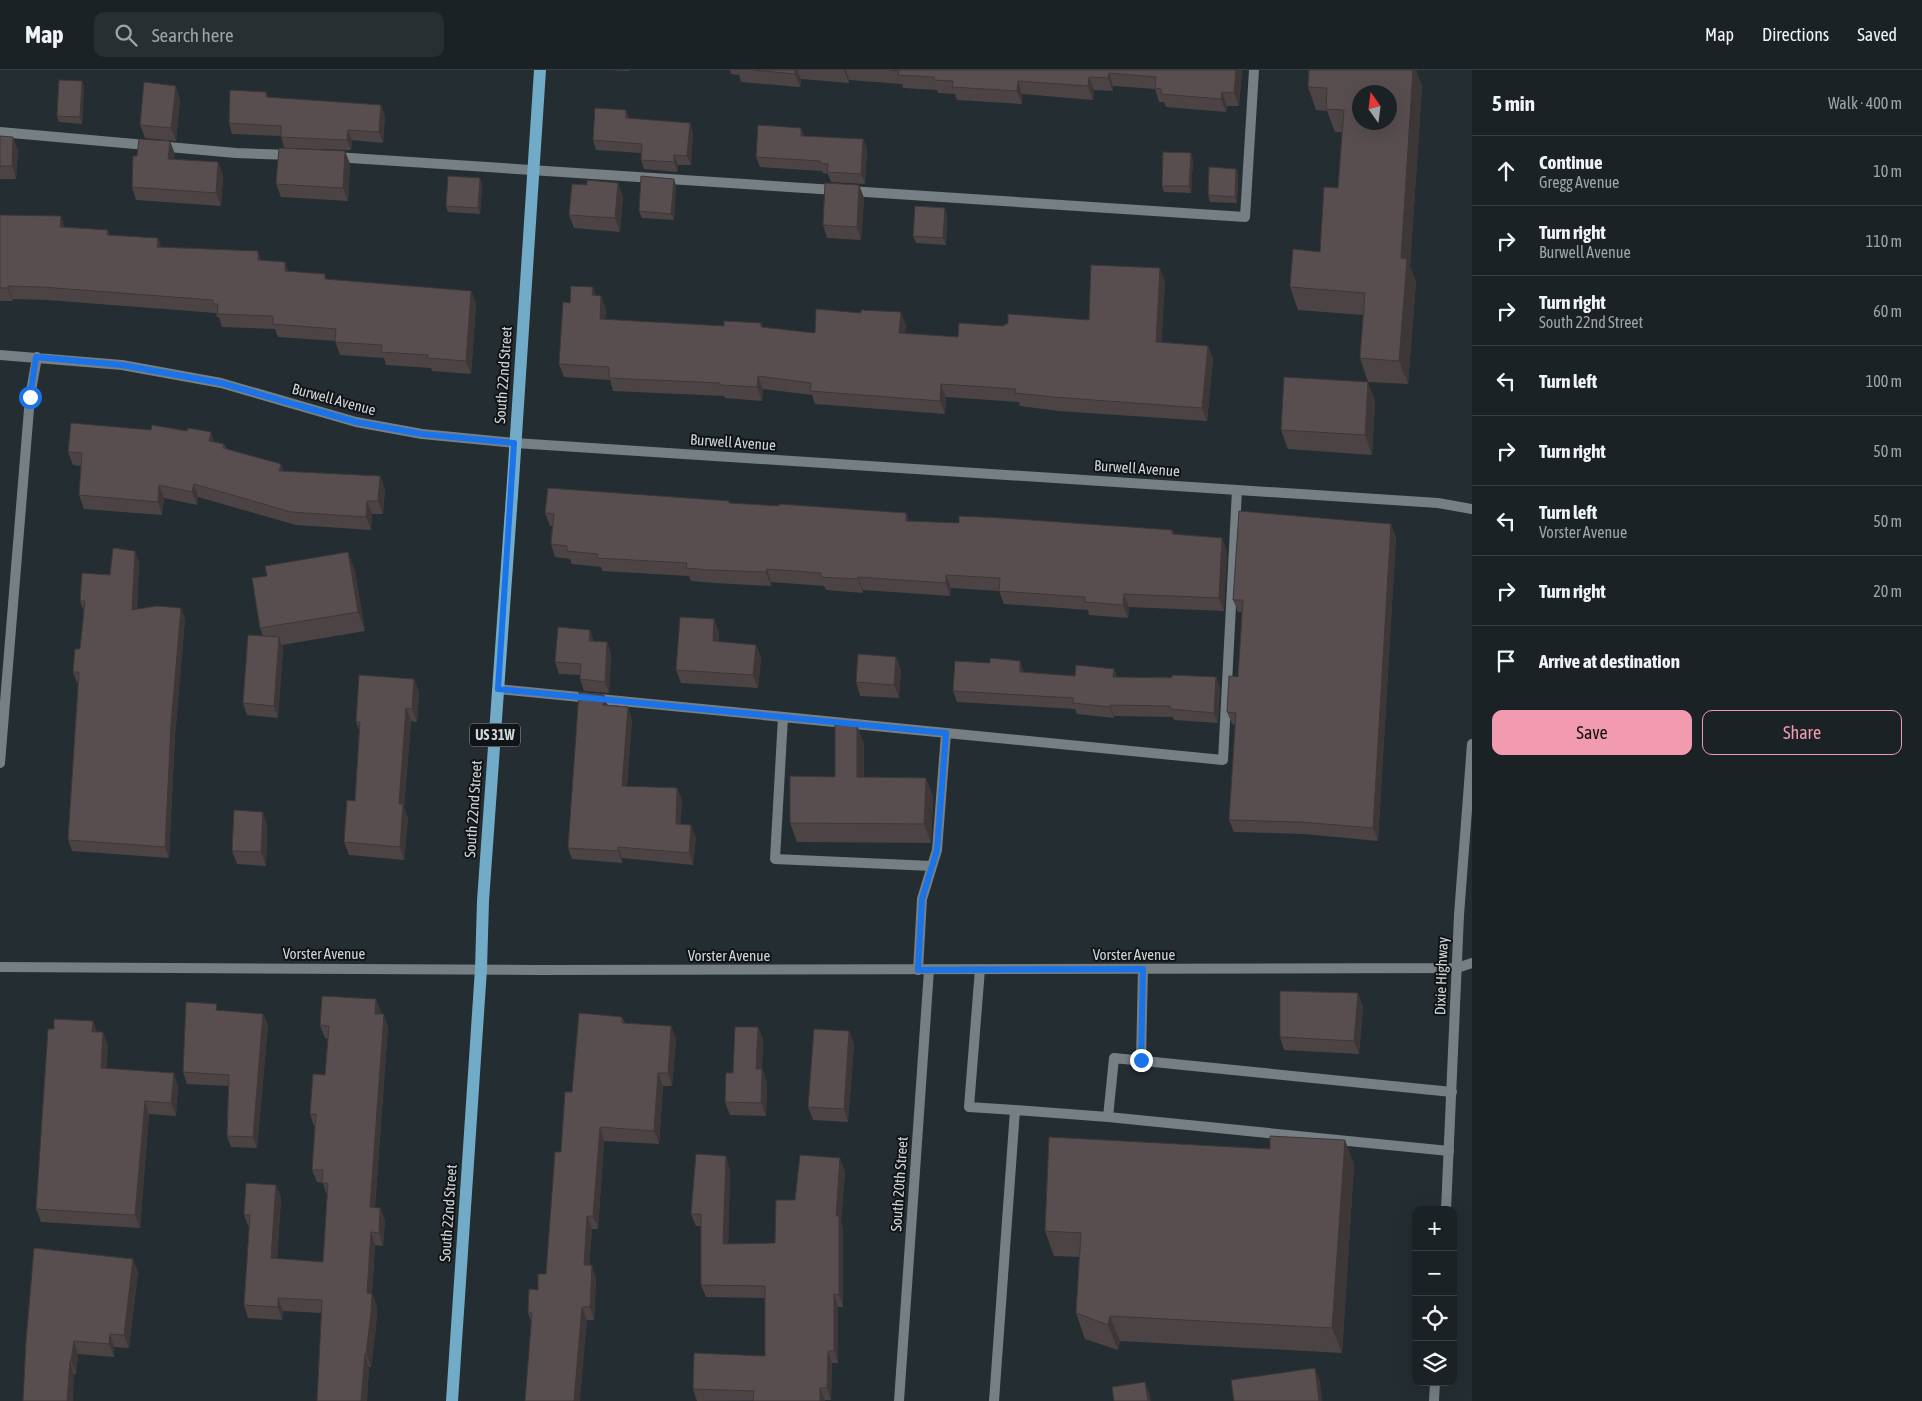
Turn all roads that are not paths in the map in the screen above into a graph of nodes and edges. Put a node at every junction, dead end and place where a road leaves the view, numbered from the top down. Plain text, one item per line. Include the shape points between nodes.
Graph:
1 (540, 70) edge
2 (1254, 70) edge
3 (0, 132) edge
4 (302, 155) edge
5 (321, 156) edge
6 (533, 170) junction
7 (0, 355) edge
8 (36, 357) junction
9 (514, 443) junction
10 (1237, 490) junction
11 (1472, 509) edge
12 (498, 689) junction
13 (783, 717) junction
14 (946, 733) junction
15 (1472, 744) edge
16 (0, 763) edge
17 (932, 866) junction
18 (1472, 963) edge
19 (0, 966) edge
20 (1457, 968) junction
21 (480, 969) junction
22 (980, 969) junction
23 (1143, 969) junction
24 (918, 970) junction
25 (930, 970) junction
26 (1141, 1060) junction
27 (1452, 1092) junction
28 (1015, 1110) junction
29 (1108, 1117) junction
30 (1450, 1151) junction
31 (1446, 1206) edge
32 (1435, 1386) edge
33 (452, 1401) edge
34 (899, 1401) edge
35 (994, 1401) edge
36 (1434, 1401) edge

1 - 6 main road, South 22nd Street / US 31W
2 - 6 street via 1245,216
3 - 4 street via 236,153
5 - 6 street
6 - 9 main road, South 22nd Street / US 31W
7 - 8 street, Burwell Avenue
8 - 9 street, Burwell Avenue via 122,365 221,383 356,422 422,434
8 - 16 street
9 - 10 street, Burwell Avenue
9 - 12 main road, South 22nd Street / US 31W
10 - 11 street, Burwell Avenue via 1438,503
10 - 14 street via 1222,760
12 - 13 street
12 - 21 main road, South 22nd Street / US 31W
13 - 14 street
13 - 17 street via 775,859
14 - 17 street via 937,850
15 - 20 street, Dixie Highway
17 - 24 street via 922,899
18 - 20 street, Vorster Avenue
19 - 21 street, Vorster Avenue
20 - 23 street, Vorster Avenue
20 - 27 street, Dixie Highway
21 - 24 street, Vorster Avenue
21 - 33 main road, South 22nd Street / US 31W
22 - 23 street, Vorster Avenue
22 - 25 street, Vorster Avenue
22 - 28 street via 969,1107
23 - 26 street
24 - 25 street, Vorster Avenue
25 - 34 street, South 20th Street
26 - 27 street
26 - 29 street via 1114,1058
27 - 30 street, Dixie Highway
28 - 29 street
28 - 35 street
29 - 30 street
30 - 31 street, Dixie Highway
32 - 36 street

